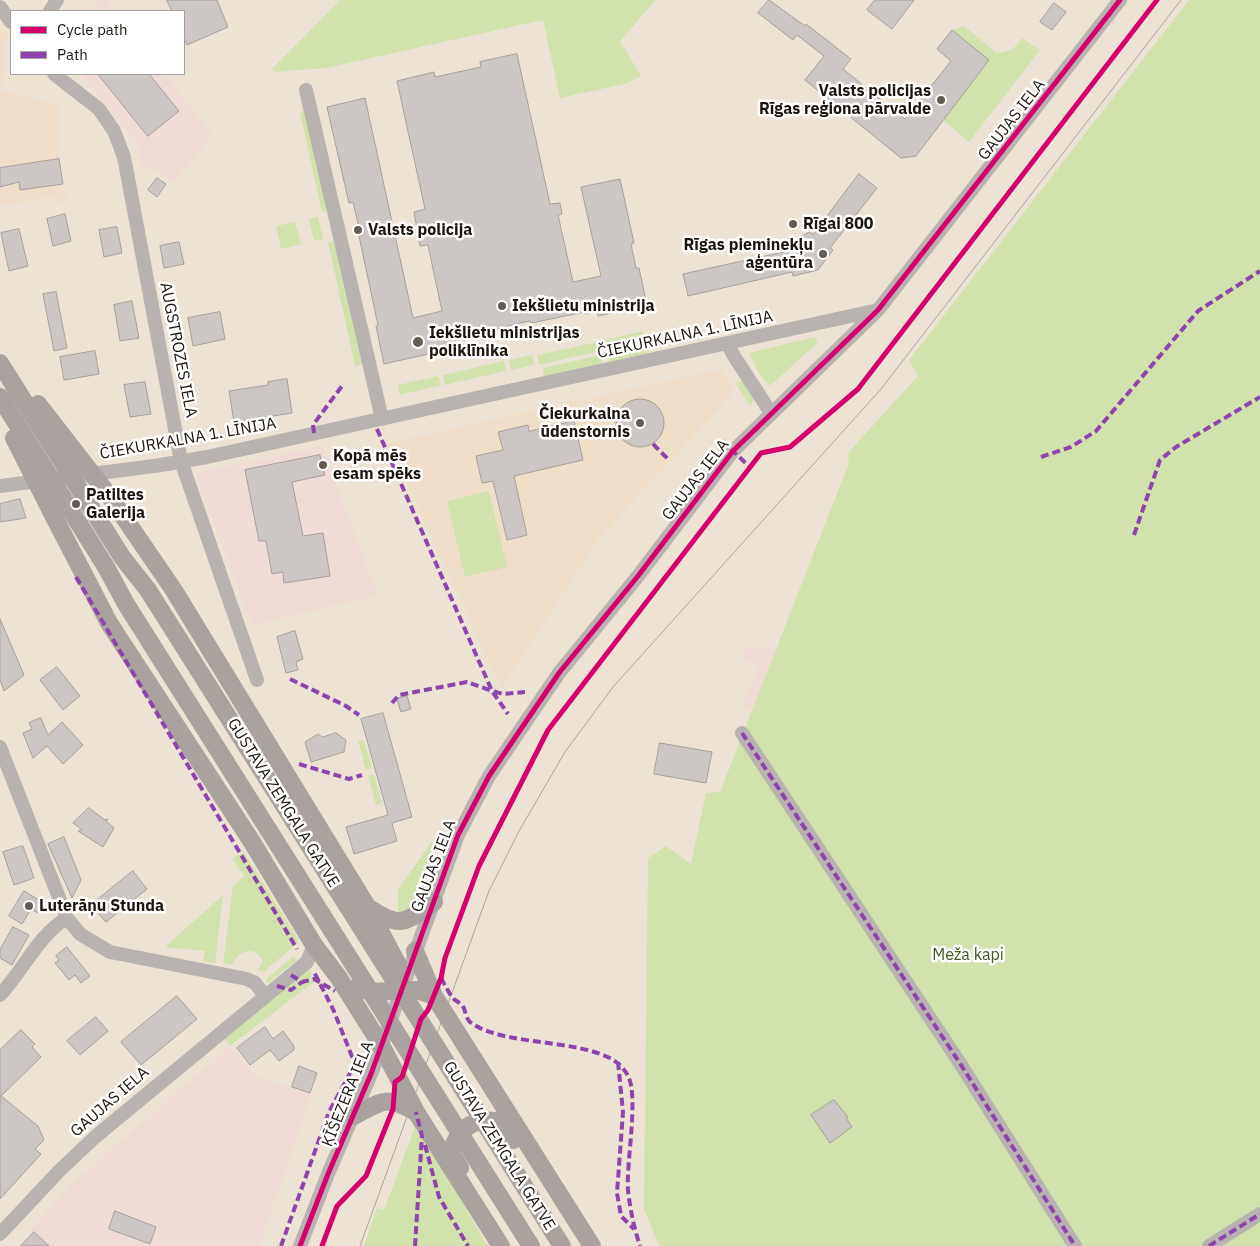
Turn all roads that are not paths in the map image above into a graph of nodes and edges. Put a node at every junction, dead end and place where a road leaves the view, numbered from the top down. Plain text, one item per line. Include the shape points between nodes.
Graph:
1 (1120, 0) edge
2 (0, 7) edge
3 (10, 21) edge
4 (55, 75) edge
5 (306, 90) dead end
6 (878, 310) junction
7 (728, 344) junction
8 (0, 356) edge
9 (0, 363) edge
10 (0, 397) edge
11 (0, 411) edge
12 (770, 413) junction
13 (382, 419) junction
14 (182, 461) junction
15 (0, 486) edge
16 (257, 680) dead end
17 (742, 734) dead end
18 (0, 747) edge
19 (434, 902) junction
20 (368, 908) junction
21 (67, 918) junction
22 (314, 945) junction
23 (415, 950) junction
24 (339, 978) junction
25 (401, 989) junction
26 (0, 995) edge
27 (265, 996) junction
28 (434, 996) junction
29 (381, 1045) junction
30 (416, 1112) junction
31 (354, 1116) junction
32 (538, 1162) junction
33 (470, 1197) junction
34 (1260, 1214) edge
35 (0, 1234) edge
36 (300, 1246) edge
37 (501, 1246) edge
38 (531, 1246) edge
39 (562, 1246) edge
40 (592, 1246) edge
41 (1075, 1246) edge
42 (1209, 1246) edge

1 - 6 street, GAUJAS IELA
2 - 3 street
4 - 14 street, AUGSTROZES IELA via 99,109 118,138
5 - 13 street
6 - 7 street, ČIEKURKALNA 1. LĪNIJA
6 - 12 street, GAUJAS IELA
7 - 12 street
7 - 13 street, ČIEKURKALNA 1. LĪNIJA
8 - 20 main road, bridge via 110,496 148,550
9 - 39 main road, GUSTAVA ZEMGALA GATVE, bridge via 122,556 148,590
10 - 38 main road, GUSTAVA ZEMGALA GATVE, bridge via 126,604
11 - 22 main road, bridge via 109,623 252,842
12 - 19 street, GAUJAS IELA via 733,451 553,681 476,796
13 - 14 street, ČIEKURKALNA 1. LĪNIJA
14 - 15 street, ČIEKURKALNA 1. LĪNIJA
14 - 16 street, AUGSTROZES IELA
17 - 41 street via 963,1068
18 - 21 street
19 - 20 main road via 408,921 387,920
19 - 23 street, GAUJAS IELA
20 - 25 main road via 398,965
21 - 26 street via 48,932
21 - 27 street via 80,934 110,952 247,979 255,983
22 - 24 main road
22 - 27 street, GAUJAS IELA via 307,962
23 - 25 street, ĶĪŠEZERA IELA
23 - 28 main road
24 - 25 main road via 363,990
24 - 29 main road
25 - 28 main road
25 - 29 street, ĶĪŠEZERA IELA
27 - 35 street, GAUJAS IELA via 94,1138 55,1174
28 - 32 main road
29 - 30 main road
29 - 31 street, ĶĪŠEZERA IELA
30 - 31 main road via 388,1100
30 - 33 main road
31 - 36 street, ĶĪŠEZERA IELA
32 - 33 main road via 518,1146 501,1122 487,1119 468,1126 456,1138 451,1153 464,1175
32 - 40 main road
33 - 37 main road
34 - 42 street

